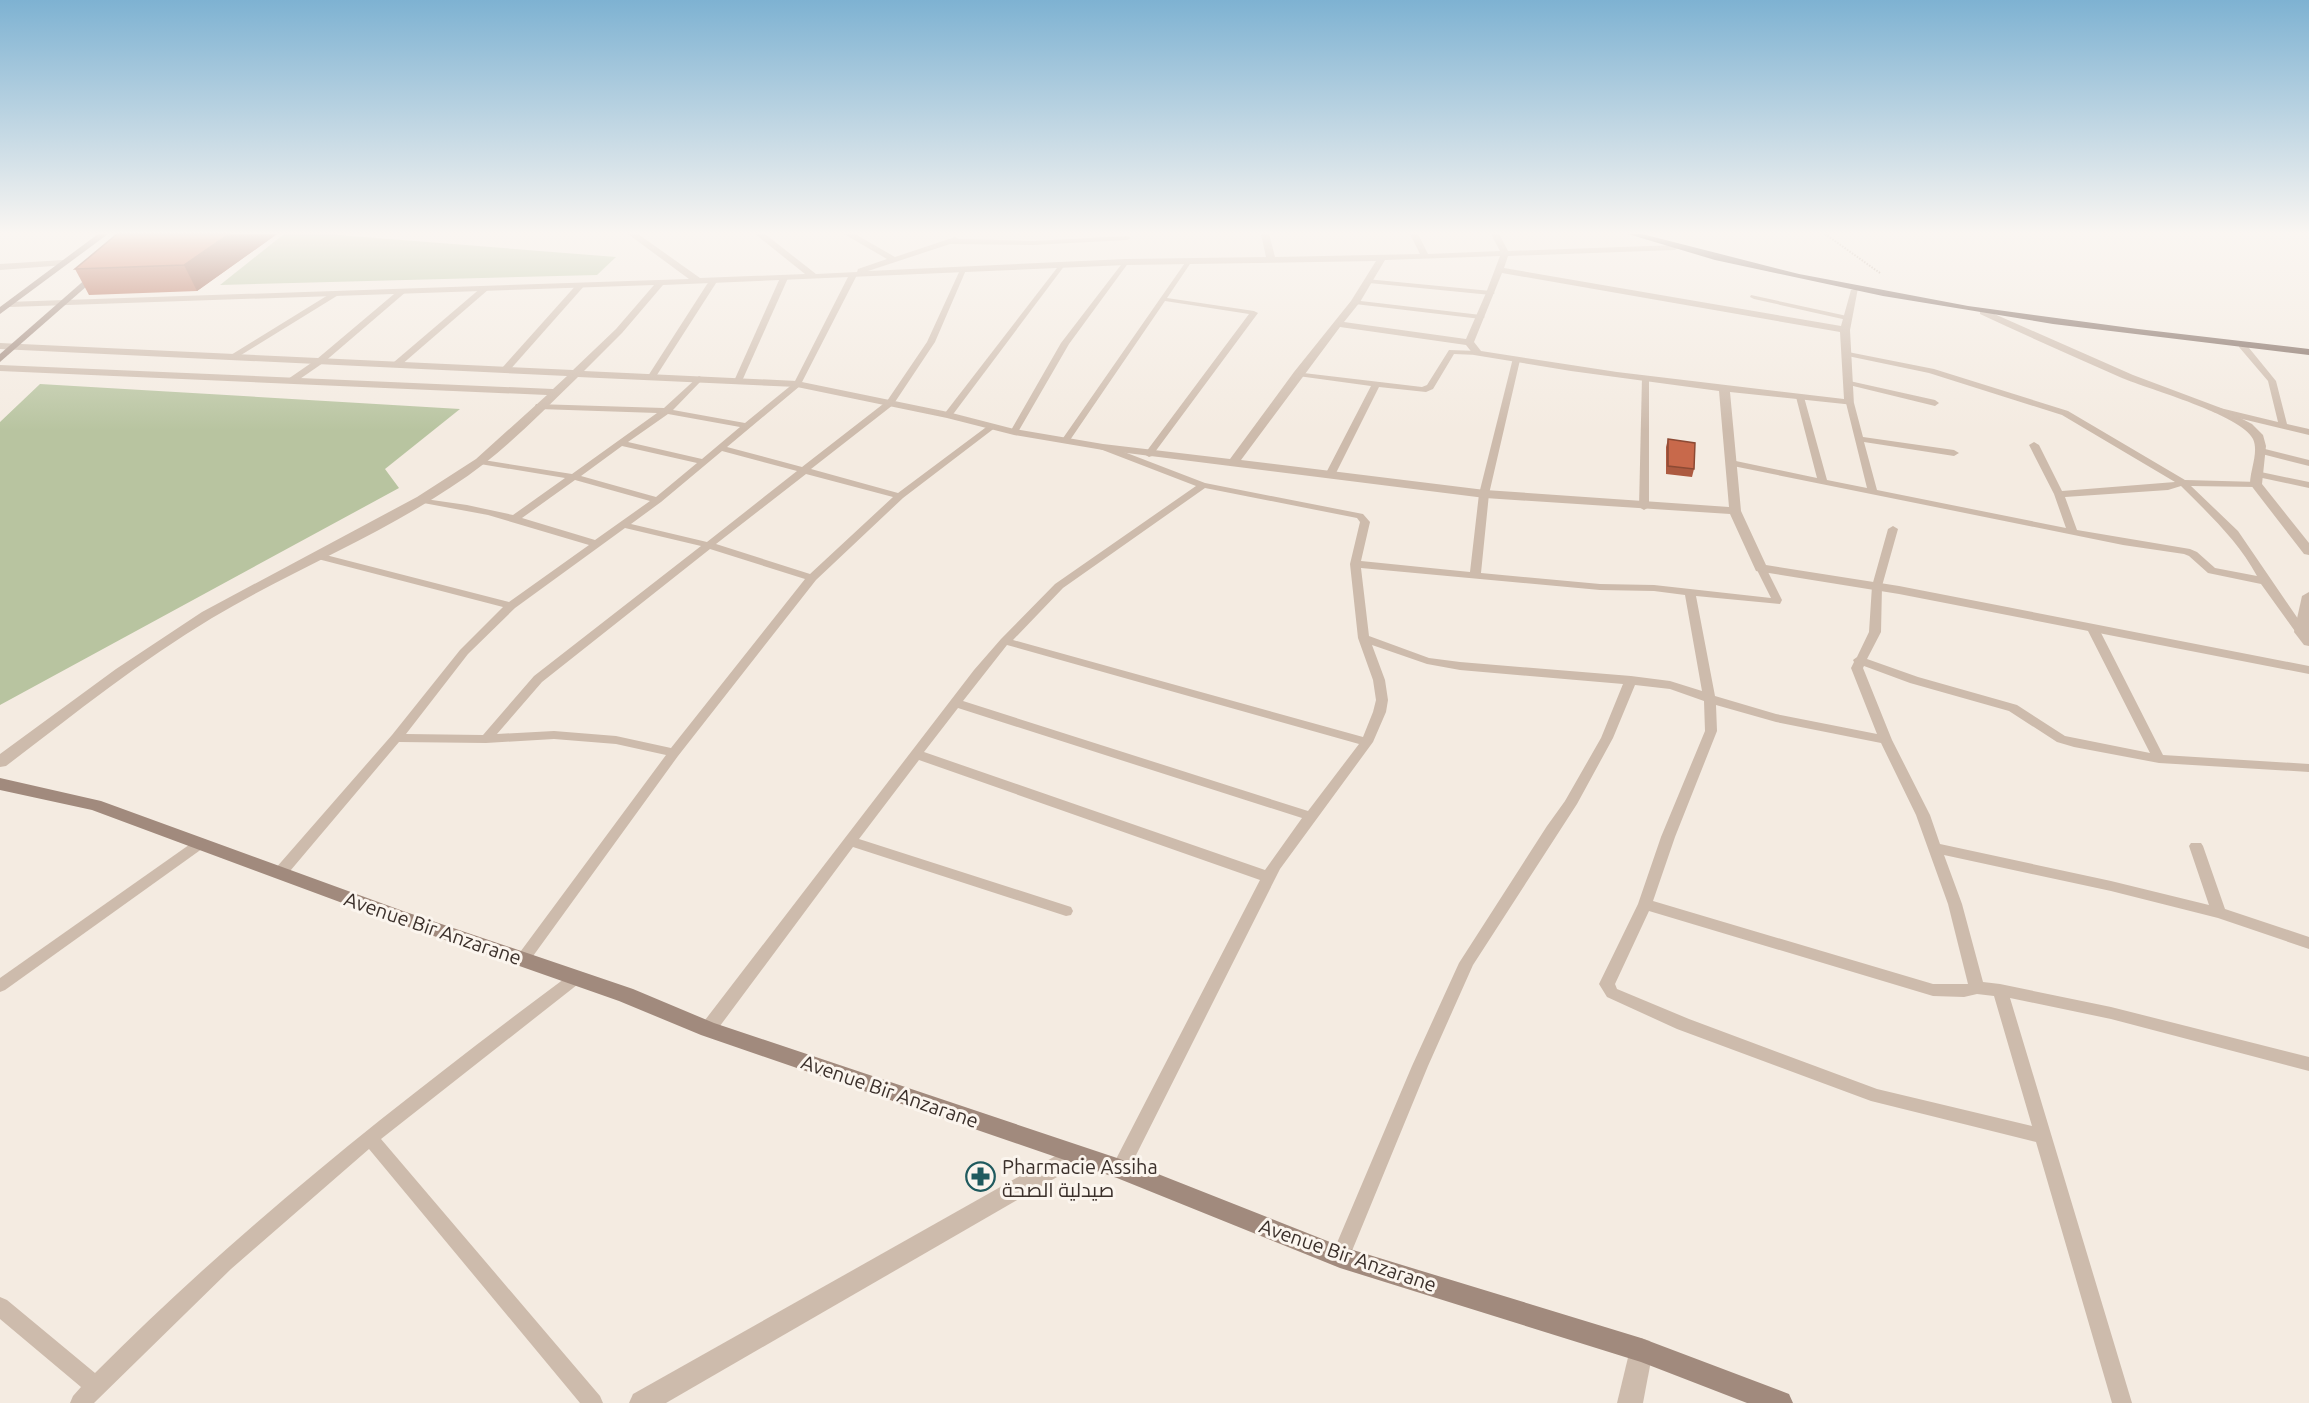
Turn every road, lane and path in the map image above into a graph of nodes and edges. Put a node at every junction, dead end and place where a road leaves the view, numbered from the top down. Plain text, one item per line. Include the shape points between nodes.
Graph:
1 (16, 299) edge
2 (66, 299) edge
3 (149, 299) edge
4 (327, 299) edge
5 (393, 299) edge
6 (473, 299) edge
7 (568, 299) edge
8 (646, 299) edge
9 (701, 299) edge
10 (774, 299) edge
11 (840, 299) edge
12 (950, 299) edge
13 (1036, 299) edge
14 (1098, 299) edge
15 (1163, 299) edge
16 (1166, 299) edge
17 (1357, 299) edge
18 (1488, 299) edge
19 (1669, 299) edge
20 (1765, 299) edge
21 (1852, 299) edge
22 (1907, 299) edge
23 (63, 302) junction
24 (1355, 302) junction
25 (10, 304) junction
26 (0, 311) edge
27 (1983, 312) junction
28 (1481, 317) junction
29 (1847, 318) junction
30 (1337, 324) junction
31 (1845, 330) junction
32 (1469, 342) junction
33 (17, 345) junction
34 (2242, 345) junction
35 (0, 346) edge
36 (2309, 352) edge
37 (1478, 353) junction
38 (1846, 353) junction
39 (230, 358) junction
40 (0, 359) edge
41 (1516, 360) junction
42 (320, 362) junction
43 (397, 364) junction
44 (0, 368) edge
45 (505, 370) junction
46 (574, 374) junction
47 (1298, 374) junction
48 (652, 376) junction
49 (699, 378) junction
50 (1645, 379) junction
51 (291, 381) junction
52 (738, 381) junction
53 (1848, 382) junction
54 (1377, 383) junction
55 (797, 384) junction
56 (1724, 388) junction
57 (554, 392) junction
58 (1800, 397) junction
59 (890, 403) junction
60 (1850, 403) junction
61 (1935, 403) dead end
62 (539, 406) junction
63 (2215, 410) junction
64 (665, 411) junction
65 (948, 415) junction
66 (2283, 424) junction
67 (746, 426) junction
68 (992, 427) junction
69 (1014, 432) junction
70 (2309, 432) edge
71 (1859, 439) junction
72 (1065, 441) junction
73 (621, 443) junction
74 (2034, 445) dead end
75 (1102, 447) junction
76 (720, 448) junction
77 (2261, 451) junction
78 (1954, 453) dead end
79 (1149, 454) junction
80 (480, 461) junction
81 (705, 462) junction
82 (1233, 463) junction
83 (1731, 463) junction
84 (2309, 463) edge
85 (806, 470) junction
86 (1331, 473) junction
87 (573, 477) junction
88 (2256, 479) junction
89 (1823, 482) junction
90 (2183, 483) junction
91 (1203, 485) junction
92 (2309, 485) edge
93 (1874, 493) junction
94 (1484, 494) junction
95 (2059, 494) junction
96 (900, 496) junction
97 (421, 500) junction
98 (658, 500) junction
99 (1644, 507) junction
100 (1735, 511) junction
101 (517, 518) junction
102 (624, 525) junction
103 (1893, 529) dead end
104 (2073, 531) junction
105 (596, 544) junction
106 (708, 545) junction
107 (2309, 551) edge
108 (318, 556) junction
109 (1355, 564) junction
110 (1761, 568) junction
111 (1474, 576) junction
112 (812, 578) junction
113 (2265, 581) junction
114 (1877, 586) junction
115 (1690, 592) junction
116 (2309, 596) edge
117 (511, 606) junction
118 (2093, 629) junction
119 (2305, 637) edge
120 (1364, 638) junction
121 (1005, 641) junction
122 (1859, 660) junction
123 (2309, 670) edge
124 (1631, 680) junction
125 (1710, 700) junction
126 (956, 703) junction
127 (396, 738) junction
128 (486, 739) junction
129 (1886, 740) junction
130 (1367, 742) junction
131 (674, 753) junction
132 (916, 754) junction
133 (2159, 759) junction
134 (0, 762) edge
135 (2309, 768) edge
136 (0, 784) edge
137 (1310, 816) junction
138 (850, 841) junction
139 (201, 843) junction
140 (2196, 846) dead end
141 (1936, 848) junction
142 (280, 873) junction
143 (1268, 877) junction
144 (1645, 903) junction
145 (1066, 910) dead end
146 (2219, 913) junction
147 (2309, 943) edge
148 (523, 959) junction
149 (577, 977) junction
150 (0, 986) edge
151 (1977, 988) junction
152 (2000, 990) junction
153 (708, 1029) junction
154 (2309, 1064) edge
155 (2042, 1136) junction
156 (369, 1137) junction
157 (1075, 1155) junction
158 (1120, 1169) junction
159 (1340, 1257) junction
160 (0, 1307) edge
161 (1641, 1350) junction
162 (95, 1386) junction
163 (80, 1403) edge
164 (593, 1403) edge
165 (642, 1403) edge
166 (1630, 1403) edge
167 (1780, 1403) edge
168 (2122, 1403) edge

1 - 25 street
2 - 23 street
3 - 23 street
4 - 39 lane
5 - 42 lane
6 - 43 lane
7 - 45 lane
8 - 46 street
9 - 48 lane
10 - 52 lane
11 - 55 lane
12 - 59 lane via 931,342
13 - 65 lane
14 - 69 lane via 1065,343
15 - 72 lane
16 - 79 lane via 1254,313
17 - 24 street
18 - 28 street
19 - 31 street
20 - 29 lane
21 - 29 street
22 - 27 main road
23 - 25 street
23 - 33 street
24 - 28 lane
24 - 30 street
25 - 26 street
27 - 34 main road
27 - 63 street via 2129,377
28 - 32 street
29 - 31 street
30 - 32 street
30 - 47 street
31 - 38 street
32 - 37 street
33 - 35 street
33 - 39 street
33 - 40 street
34 - 36 main road
34 - 66 lane via 2272,381
37 - 41 street
37 - 54 lane via 1452,352 1429,388 1417,390
38 - 53 street
38 - 90 lane via 1931,371 2065,413
39 - 42 street
41 - 50 street
41 - 94 lane
42 - 43 street
42 - 51 lane
43 - 45 street
44 - 51 street
45 - 46 street
46 - 48 street
46 - 57 street
47 - 54 lane
47 - 82 street
48 - 49 street
49 - 52 street
49 - 64 lane
50 - 56 street
50 - 99 lane
51 - 57 street
52 - 55 street
53 - 60 street
53 - 61 lane
54 - 86 lane
55 - 59 street
55 - 67 lane
56 - 58 street
56 - 83 street
57 - 62 street
58 - 60 street
58 - 89 lane
59 - 65 street
59 - 85 lane
60 - 71 lane
62 - 64 lane
62 - 80 street
63 - 66 lane
63 - 77 street via 2257,436
64 - 67 lane
64 - 73 lane
65 - 68 street
66 - 70 lane
67 - 76 lane
68 - 69 street
68 - 96 lane
69 - 72 street
71 - 78 lane
71 - 93 lane
72 - 75 street
73 - 81 lane
73 - 87 lane
74 - 95 lane
75 - 79 street
75 - 91 lane
76 - 81 lane
76 - 85 lane
77 - 84 lane
77 - 88 street
79 - 82 street
80 - 87 lane
80 - 97 street
81 - 98 lane
82 - 86 street
83 - 89 lane
83 - 100 street
85 - 96 lane
85 - 106 lane
86 - 94 street
87 - 98 lane
87 - 101 lane
88 - 90 lane
88 - 92 lane
88 - 107 street
89 - 93 lane
90 - 95 lane
90 - 113 lane via 2234,533
91 - 109 lane via 1360,516 1365,522
91 - 121 lane via 1059,586
93 - 104 lane
94 - 99 street
94 - 111 lane
95 - 104 lane
96 - 112 lane
97 - 101 lane
97 - 108 street
98 - 102 lane
99 - 100 street
100 - 110 street
101 - 105 lane
102 - 105 lane
102 - 106 lane
103 - 114 lane
104 - 113 lane via 2186,551 2212,571
105 - 117 lane
106 - 112 lane
106 - 128 lane via 537,678
108 - 117 lane
108 - 134 street via 172,637
109 - 111 lane
109 - 120 lane
110 - 114 street
110 - 115 lane via 1776,602
111 - 115 lane
112 - 131 lane
113 - 119 lane
114 - 118 street
114 - 122 lane via 1875,632
115 - 125 lane
116 - 119 street
117 - 127 lane via 464,652
118 - 123 street
118 - 133 lane
120 - 124 lane via 1427,661
120 - 130 lane via 1384,699
121 - 126 lane
121 - 130 lane
122 - 129 lane via 1857,668
122 - 133 lane via 2013,708 2073,743
124 - 125 lane via 1685,688
124 - 159 lane via 1607,738 1575,795 1467,963
125 - 129 lane
125 - 144 lane via 1711,731
126 - 132 lane
126 - 137 lane
127 - 128 lane
127 - 142 lane
128 - 131 lane via 554,735 606,739
129 - 141 lane
130 - 137 lane
131 - 148 lane
132 - 138 lane
132 - 143 lane
133 - 135 lane
136 - 139 street, Avenue Bir Anzarane via 95,805
137 - 143 lane
138 - 145 lane
138 - 153 lane
139 - 142 street, Avenue Bir Anzarane
139 - 150 lane
140 - 146 lane
141 - 146 lane
141 - 151 lane
142 - 148 street, Avenue Bir Anzarane
143 - 158 lane
144 - 151 lane via 1933,990
144 - 155 lane via 1607,984 1612,993 1683,1024 1876,1096
146 - 147 lane
148 - 149 street, Avenue Bir Anzarane
149 - 153 street, Avenue Bir Anzarane
149 - 156 lane
151 - 152 lane
152 - 154 lane via 2111,1013
152 - 155 lane
153 - 157 street, Avenue Bir Anzarane
155 - 168 lane
156 - 162 lane via 221,1266
156 - 164 lane
157 - 158 street, Avenue Bir Anzarane
157 - 165 street
158 - 159 street, Avenue Bir Anzarane
159 - 161 street, Avenue Bir Anzarane
160 - 162 lane
161 - 166 street
161 - 167 street, Avenue Bir Anzarane
162 - 163 lane

